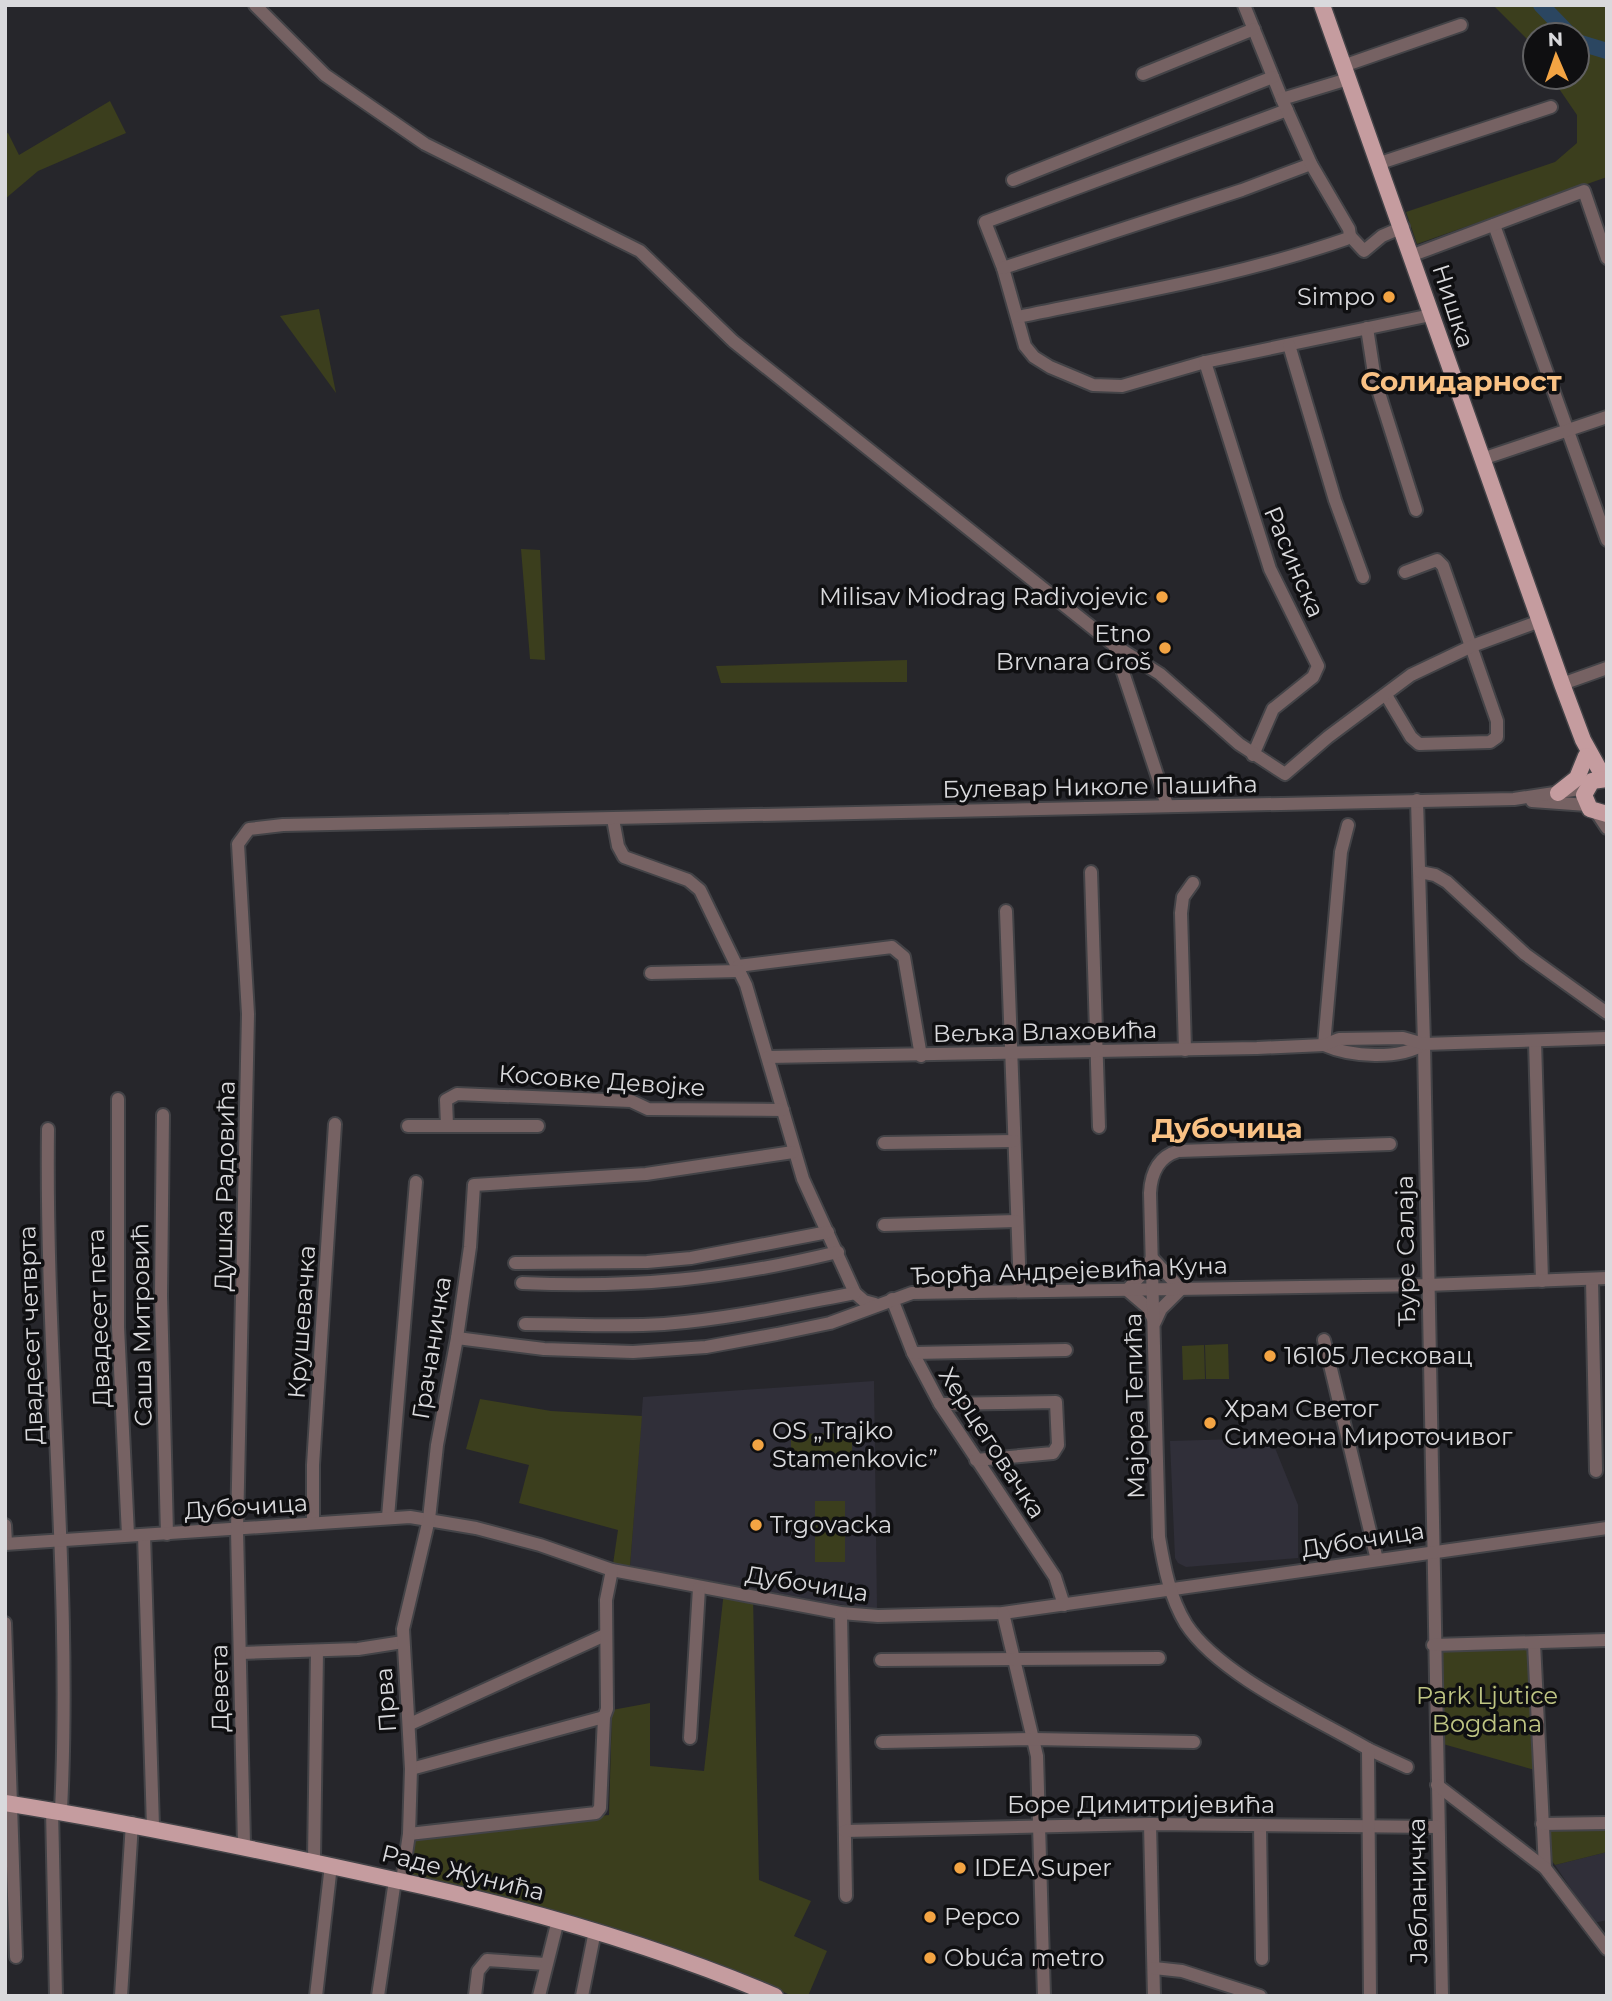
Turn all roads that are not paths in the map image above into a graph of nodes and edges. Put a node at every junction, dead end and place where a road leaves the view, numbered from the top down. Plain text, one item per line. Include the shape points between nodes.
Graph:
1 (255, 5) edge
2 (1244, 5) edge
3 (1322, 5) edge
4 (1461, 25) dead end
5 (1254, 29) junction
6 (1346, 73) junction
7 (1143, 74) dead end
8 (1273, 77) junction
9 (1284, 104) junction
10 (1551, 107) dead end
11 (1380, 163) junction
12 (1311, 164) junction
13 (1013, 180) dead end
14 (1494, 225) junction
15 (1403, 227) junction
16 (1350, 236) junction
17 (1413, 255) junction
18 (1607, 258) edge
19 (1003, 268) junction
20 (1431, 315) junction
21 (1018, 317) junction
22 (1367, 328) junction
23 (1289, 345) junction
24 (1205, 362) junction
25 (1607, 417) edge
26 (1567, 430) junction
27 (1482, 459) junction
28 (1416, 510) dead end
29 (1607, 540) edge
30 (1405, 572) dead end
31 (1363, 577) dead end
32 (1541, 621) junction
33 (1114, 645) junction
34 (1472, 646) junction
35 (1607, 668) edge
36 (1562, 684) junction
37 (1386, 695) junction
38 (1584, 748) junction
39 (1253, 755) junction
40 (1597, 782) edge
41 (1558, 793) junction
42 (1514, 799) junction
43 (1417, 800) junction
44 (1167, 805) junction
45 (1597, 811) edge
46 (613, 819) junction
47 (1348, 825) dead end
48 (1607, 828) edge
49 (238, 844) joint
50 (1091, 872) dead end
51 (1420, 872) junction
52 (1193, 884) dead end
53 (1006, 911) dead end
54 (739, 969) junction
55 (652, 973) dead end
56 (1607, 1013) edge
57 (1607, 1038) edge
58 (1535, 1041) junction
59 (1424, 1044) junction
60 (1324, 1045) junction
61 (1185, 1050) junction
62 (1097, 1052) junction
63 (1013, 1055) junction
64 (921, 1056) junction
65 (768, 1057) junction
66 (118, 1099) dead end
67 (783, 1110) junction
68 (163, 1115) dead end
69 (335, 1124) dead end
70 (447, 1125) junction
71 (408, 1126) dead end
72 (538, 1126) dead end
73 (1099, 1127) dead end
74 (48, 1129) dead end
75 (1014, 1141) junction
76 (884, 1143) dead end
77 (1390, 1144) dead end
78 (793, 1152) junction
79 (416, 1182) dead end
80 (1016, 1221) junction
81 (884, 1225) dead end
82 (828, 1232) junction
83 (838, 1252) junction
84 (1152, 1258) junction
85 (515, 1263) dead end
86 (1607, 1278) edge
87 (1592, 1279) junction
88 (1542, 1281) junction
89 (522, 1283) dead end
90 (1427, 1285) junction
91 (1181, 1289) junction
92 (1020, 1290) junction
93 (1127, 1290) junction
94 (1154, 1290) junction
95 (855, 1293) junction
96 (892, 1299) junction
97 (875, 1304) junction
98 (1155, 1322) junction
99 (525, 1324) dead end
100 (457, 1338) junction
101 (1324, 1340) dead end
102 (1066, 1350) dead end
103 (913, 1353) junction
104 (940, 1404) junction
105 (976, 1460) junction
106 (1596, 1471) dead end
107 (388, 1517) junction
108 (429, 1519) junction
109 (313, 1523) junction
110 (5, 1525) edge
111 (1607, 1528) edge
112 (237, 1530) junction
113 (167, 1534) junction
114 (128, 1535) junction
115 (145, 1535) junction
116 (62, 1539) junction
117 (6, 1544) edge
118 (1432, 1551) junction
119 (1377, 1560) junction
120 (612, 1570) junction
121 (699, 1588) junction
122 (1171, 1590) junction
123 (1065, 1605) junction
124 (841, 1613) junction
125 (1003, 1613) junction
126 (5, 1623) edge
127 (605, 1635) junction
128 (1607, 1640) edge
129 (403, 1642) junction
130 (1534, 1643) junction
131 (1433, 1646) junction
132 (317, 1651) junction
133 (240, 1653) junction
134 (1016, 1658) junction
135 (1159, 1658) dead end
136 (881, 1660) dead end
137 (604, 1717) junction
138 (410, 1724) junction
139 (690, 1738) dead end
140 (1034, 1739) junction
141 (883, 1742) dead end
142 (1194, 1742) dead end
143 (1367, 1749) junction
144 (1407, 1767) dead end
145 (411, 1769) junction
146 (1437, 1785) junction
147 (7, 1804) edge
148 (57, 1810) junction
149 (132, 1823) junction
150 (1607, 1823) edge
151 (1150, 1824) junction
152 (1542, 1824) junction
153 (1260, 1825) junction
154 (1368, 1825) junction
155 (1040, 1826) junction
156 (153, 1827) junction
157 (1438, 1827) junction
158 (845, 1831) junction
159 (409, 1834) junction
160 (244, 1845) junction
161 (314, 1860) junction
162 (331, 1865) junction
163 (1545, 1868) junction
164 (398, 1880) junction
165 (846, 1896) dead end
166 (558, 1920) junction
167 (595, 1931) junction
168 (1601, 1931) edge
169 (1607, 1949) edge
170 (16, 1957) dead end
171 (1262, 1959) dead end
172 (546, 1964) junction
173 (1154, 1968) junction
174 (56, 1996) edge
175 (121, 1996) edge
176 (316, 1996) edge
177 (378, 1996) edge
178 (475, 1996) edge
179 (539, 1996) edge
180 (582, 1996) edge
181 (775, 1996) edge
182 (1044, 1996) edge
183 (1154, 1996) edge
184 (1260, 1996) edge
185 (1370, 1996) edge
186 (1442, 1996) edge

1 - 33 street via 325,75 404,131 640,251 733,341
2 - 5 street
3 - 6 main road, Нишка
4 - 6 street
5 - 7 street
5 - 8 street
6 - 9 street
6 - 11 main road, Нишка
8 - 9 street
8 - 13 street
9 - 12 street
9 - 19 street via 985,222
10 - 11 street
11 - 15 main road, Нишка
12 - 16 street
12 - 19 street
14 - 17 street
14 - 18 street via 1584,191
14 - 26 street
15 - 16 street via 1364,251
15 - 17 main road, Нишка
16 - 21 street via 1262,265
17 - 20 main road, Нишка
19 - 21 street
20 - 22 street
20 - 27 main road, Нишка
21 - 24 street via 1034,358 1093,385 1122,386
22 - 23 street
22 - 28 street via 1375,380
23 - 24 street
23 - 31 street
24 - 39 street, Расинска via 1270,569 1318,666 1313,677 1273,709
25 - 26 street
26 - 27 street
26 - 29 street
27 - 32 main road, Нишка
30 - 34 street via 1440,562
32 - 34 street
32 - 36 main road, Нишка
33 - 39 street via 1160,674
33 - 44 street
34 - 37 street via 1411,676
34 - 37 street via 1497,721 1494,740 1419,744
35 - 36 street
36 - 38 main road, Нишка
37 - 39 street via 1338,728 1285,774
38 - 40 main road, Нишка
38 - 41 main road via 1577,778
40 - 41 street, Булевар Николе Пашића
40 - 45 main road
41 - 42 street, Булевар Николе Пашића
42 - 43 street, Булевар Николе Пашића
42 - 45 street
43 - 44 street, Булевар Николе Пашића
43 - 51 street, Ђуре Салаја
44 - 46 street, Булевар Николе Пашића
45 - 48 street
46 - 49 street, Булевар Николе Пашића via 258,826 242,835
46 - 54 street via 624,857 697,886
47 - 60 street via 1341,852
49 - 112 street, Душка Радовића via 248,1090
50 - 62 street
51 - 56 street via 1447,881 1525,954
51 - 59 street, Ђуре Салаја
52 - 61 street via 1183,897 1181,913
53 - 63 street
54 - 55 street
54 - 64 street via 892,947 904,957
54 - 65 street
57 - 58 street, Вељка Влаховића
58 - 59 street, Вељка Влаховића
58 - 88 street
59 - 60 street, Вељка Влаховића via 1404,1053 1359,1054
59 - 90 street, Ђуре Салаја
60 - 61 street, Вељка Влаховића
61 - 62 street, Вељка Влаховића
62 - 63 street, Вељка Влаховића
62 - 73 street
63 - 64 street, Вељка Влаховића
63 - 75 street
64 - 65 street, Вељка Влаховића
65 - 67 street
66 - 114 street, Двадесет пета via 118,1327
67 - 70 street, Косовке Девојке via 648,1109 631,1101 457,1094 446,1100
67 - 78 street
68 - 113 street, Саша Митровић via 161,1296
69 - 109 street, Крушевачка
70 - 71 street, Косовке Девојке
70 - 72 street, Косовке Девојке
74 - 116 street, Двадесет четврта via 49,1316
75 - 76 street
75 - 80 street
77 - 84 street, Мајора Тепића via 1170,1154 1151,1180
78 - 82 street
78 - 100 street, Грачаничка via 646,1174 475,1183
79 - 107 street
80 - 81 street
80 - 92 street
82 - 83 street
82 - 85 street via 740,1251 647,1262
83 - 89 street via 701,1279 644,1284
83 - 95 street
84 - 91 street
84 - 93 street
84 - 94 street, Мајора Тепића
86 - 87 street, Ђорђа Андрејевића Куна
87 - 88 street, Ђорђа Андрејевића Куна
87 - 106 street
88 - 90 street, Ђорђа Андрејевића Куна
90 - 91 street, Ђорђа Андрејевића Куна
90 - 118 street, Ђуре Салаја
91 - 94 street, Ђорђа Андрејевића Куна
91 - 98 street
92 - 93 street, Ђорђа Андрејевића Куна
92 - 96 street, Ђорђа Андрејевића Куна via 912,1293
93 - 94 street, Ђорђа Андрејевића Куна
93 - 98 street via 1147,1307
94 - 98 street, Мајора Тепића
95 - 97 street
95 - 99 street via 693,1321
96 - 97 street, Ђорђа Андрејевића Куна
96 - 103 street, Херцеговачка
97 - 100 street, Ђорђа Андрејевића Куна via 830,1323 706,1347 587,1351
98 - 122 street, Мајора Тепића via 1159,1537
100 - 108 street, Грачаничка
101 - 119 street
102 - 103 street
103 - 104 street, Херцеговачка
104 - 105 street, Херцеговачка
104 - 105 street via 1056,1402 1058,1445 1053,1453
105 - 123 street, Херцеговачка via 1055,1577
107 - 108 street, Дубочица
107 - 109 street, Дубочица
108 - 120 street, Дубочица via 540,1545
108 - 129 street, Прва
109 - 112 street, Дубочица
110 - 117 street
111 - 118 street, Дубочица
112 - 113 street, Дубочица
112 - 133 street, Девета
113 - 115 street, Дубочица
114 - 115 street, Дубочица
114 - 116 street, Дубочица
115 - 156 street
116 - 117 street, Дубочица
116 - 148 street, Двадесет четврта
118 - 119 street, Дубочица
118 - 131 street, Ђуре Салаја
119 - 122 street, Дубочица
120 - 121 street, Дубочица
120 - 127 street
121 - 124 street, Дубочица
121 - 139 street
122 - 123 street, Дубочица
122 - 143 street, Мајора Тепића via 1195,1637 1224,1664
123 - 125 street, Дубочица
124 - 125 street, Дубочица
124 - 158 street
125 - 134 street
126 - 147 street via 12,1787
127 - 137 street
127 - 138 street
128 - 130 street
129 - 132 street
129 - 138 street, Прва
130 - 131 street
130 - 152 street
131 - 146 street, Ђуре Салаја
132 - 133 street
132 - 161 street
133 - 160 street, Девета
134 - 135 street
134 - 136 street
134 - 140 street
137 - 145 street
137 - 159 street, Раде Жунића via 602,1803 596,1813
138 - 145 street, Прва
140 - 141 street
140 - 142 street
140 - 155 street
143 - 144 street, Мајора Тепића
143 - 154 street
145 - 159 street, Прва
146 - 157 street, Јабланичка
146 - 163 street
147 - 148 main road, Раде Жунића
147 - 170 street
148 - 149 main road, Раде Жунића
148 - 174 street, Двадесет четврта
149 - 156 main road, Раде Жунића
149 - 175 street
150 - 152 street
151 - 153 street, Боре Димитријевића
151 - 155 street, Боре Димитријевића
151 - 173 street
152 - 163 street
153 - 154 street, Боре Димитријевића
153 - 171 street
154 - 157 street, Боре Димитријевића
154 - 185 street
155 - 158 street, Боре Димитријевића
155 - 182 street
156 - 160 main road, Раде Жунића
157 - 186 street, Јабланичка
158 - 165 street
159 - 164 street, Прва
160 - 161 main road, Раде Жунића
161 - 162 main road, Раде Жунића
162 - 164 main road, Раде Жунића
162 - 176 street
163 - 168 street
164 - 166 main road, Раде Жунића
164 - 177 street, Прва
166 - 167 main road, Раде Жунића
166 - 172 street
167 - 180 street
167 - 181 main road, Раде Жунића via 686,1960
168 - 169 street
172 - 178 street via 487,1960 478,1971
172 - 179 street
173 - 183 street
173 - 184 street via 1182,1971

